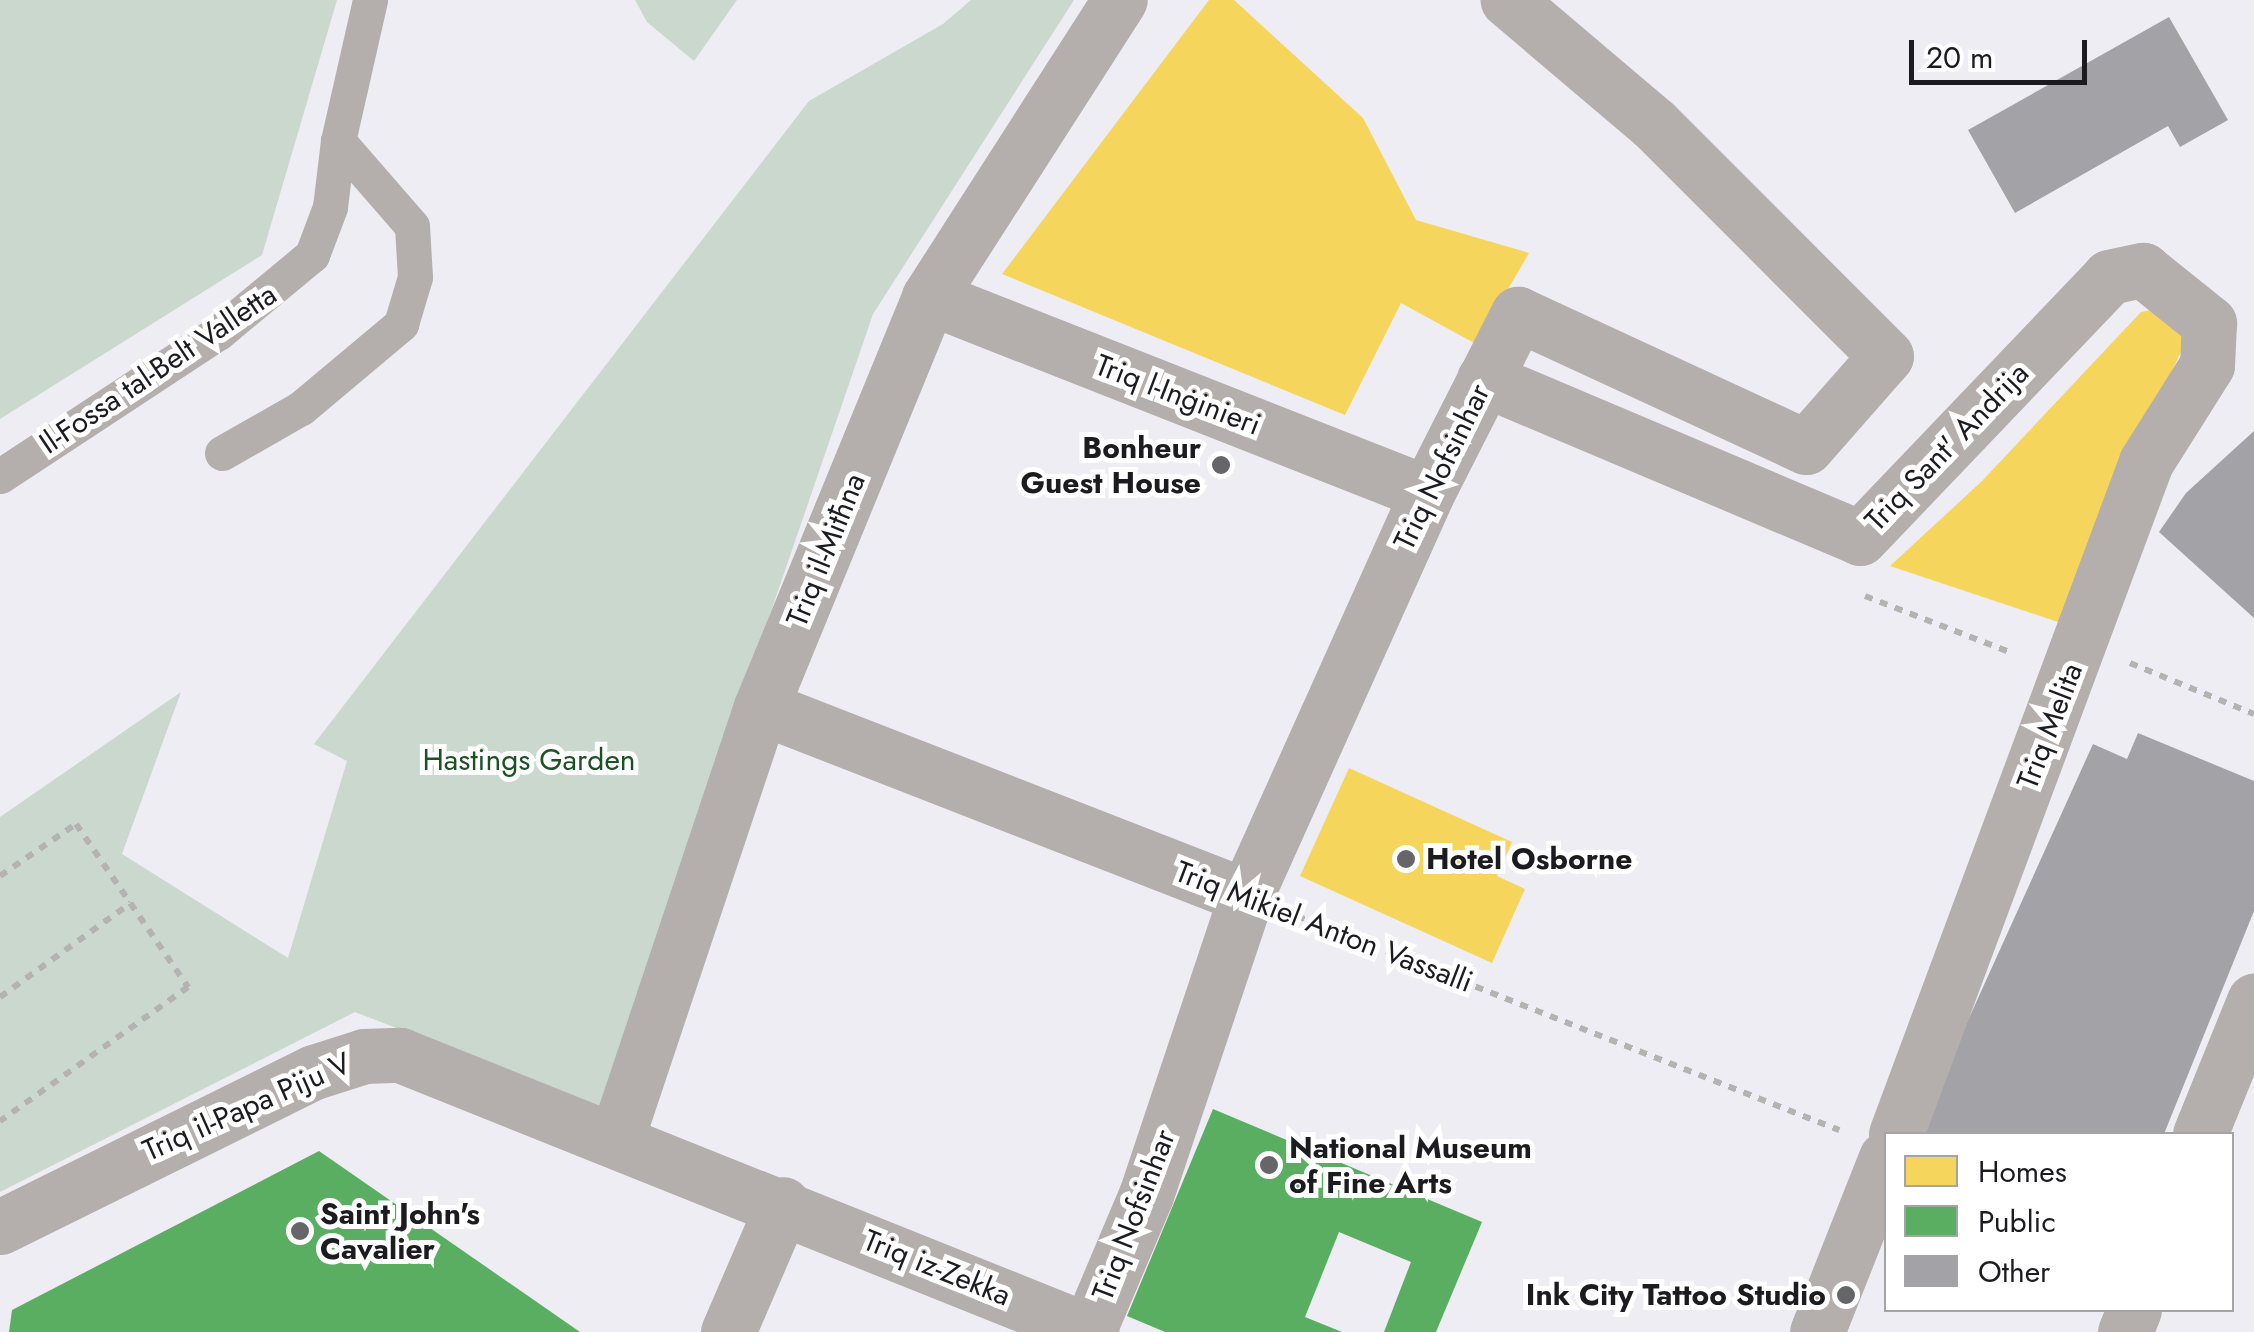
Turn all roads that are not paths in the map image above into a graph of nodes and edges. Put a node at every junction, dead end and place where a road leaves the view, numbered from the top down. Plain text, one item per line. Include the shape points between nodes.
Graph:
1 (370, 0) edge
2 (1120, 0) edge
3 (1508, 0) edge
4 (338, 141) junction
5 (929, 298) junction
6 (2209, 323) joint
7 (1484, 379) junction
8 (222, 453) dead end
9 (0, 476) edge
10 (1427, 492) junction
11 (761, 707) junction
12 (1246, 896) junction
13 (2254, 1002) edge
14 (2224, 1111) edge
15 (616, 1140) junction
16 (1877, 1142) edge
17 (782, 1204) junction
18 (0, 1227) edge
19 (728, 1332) edge
20 (1089, 1332) edge
21 (1817, 1332) edge

1 - 4 lane, Il-Fossa tal-Belt Valletta
2 - 5 street, Triq il-Mitħna
3 - 7 street, Triq Nofsinhar via 1654,124 1886,356 1806,447 1518,314
4 - 8 lane via 412,226 415,277 401,324 301,408
4 - 9 lane, Il-Fossa tal-Belt Valletta via 330,207 312,255 282,286
5 - 10 street, Triq l-Inġinieri
5 - 11 street, Triq il-Mitħna
6 - 7 street, Triq Sant' Andrija via 2143,270 2109,277 1860,538
6 - 16 street, Triq Melita via 2206,364 2146,462 2075,659
7 - 10 street, Triq Nofsinhar
10 - 12 street, Triq Nofsinhar
11 - 12 street, Triq Mikiel Anton Vassalli
11 - 15 street, Triq il-Mitħna
12 - 20 street, Triq Nofsinhar via 1146,1195
13 - 14 street
15 - 17 street, Triq il-Papa Piju V
15 - 18 street, Triq il-Papa Piju V via 427,1061 364,1056 262,1095
16 - 21 street, Triq Melita
17 - 19 street
17 - 20 street, Triq iz-Zekka

